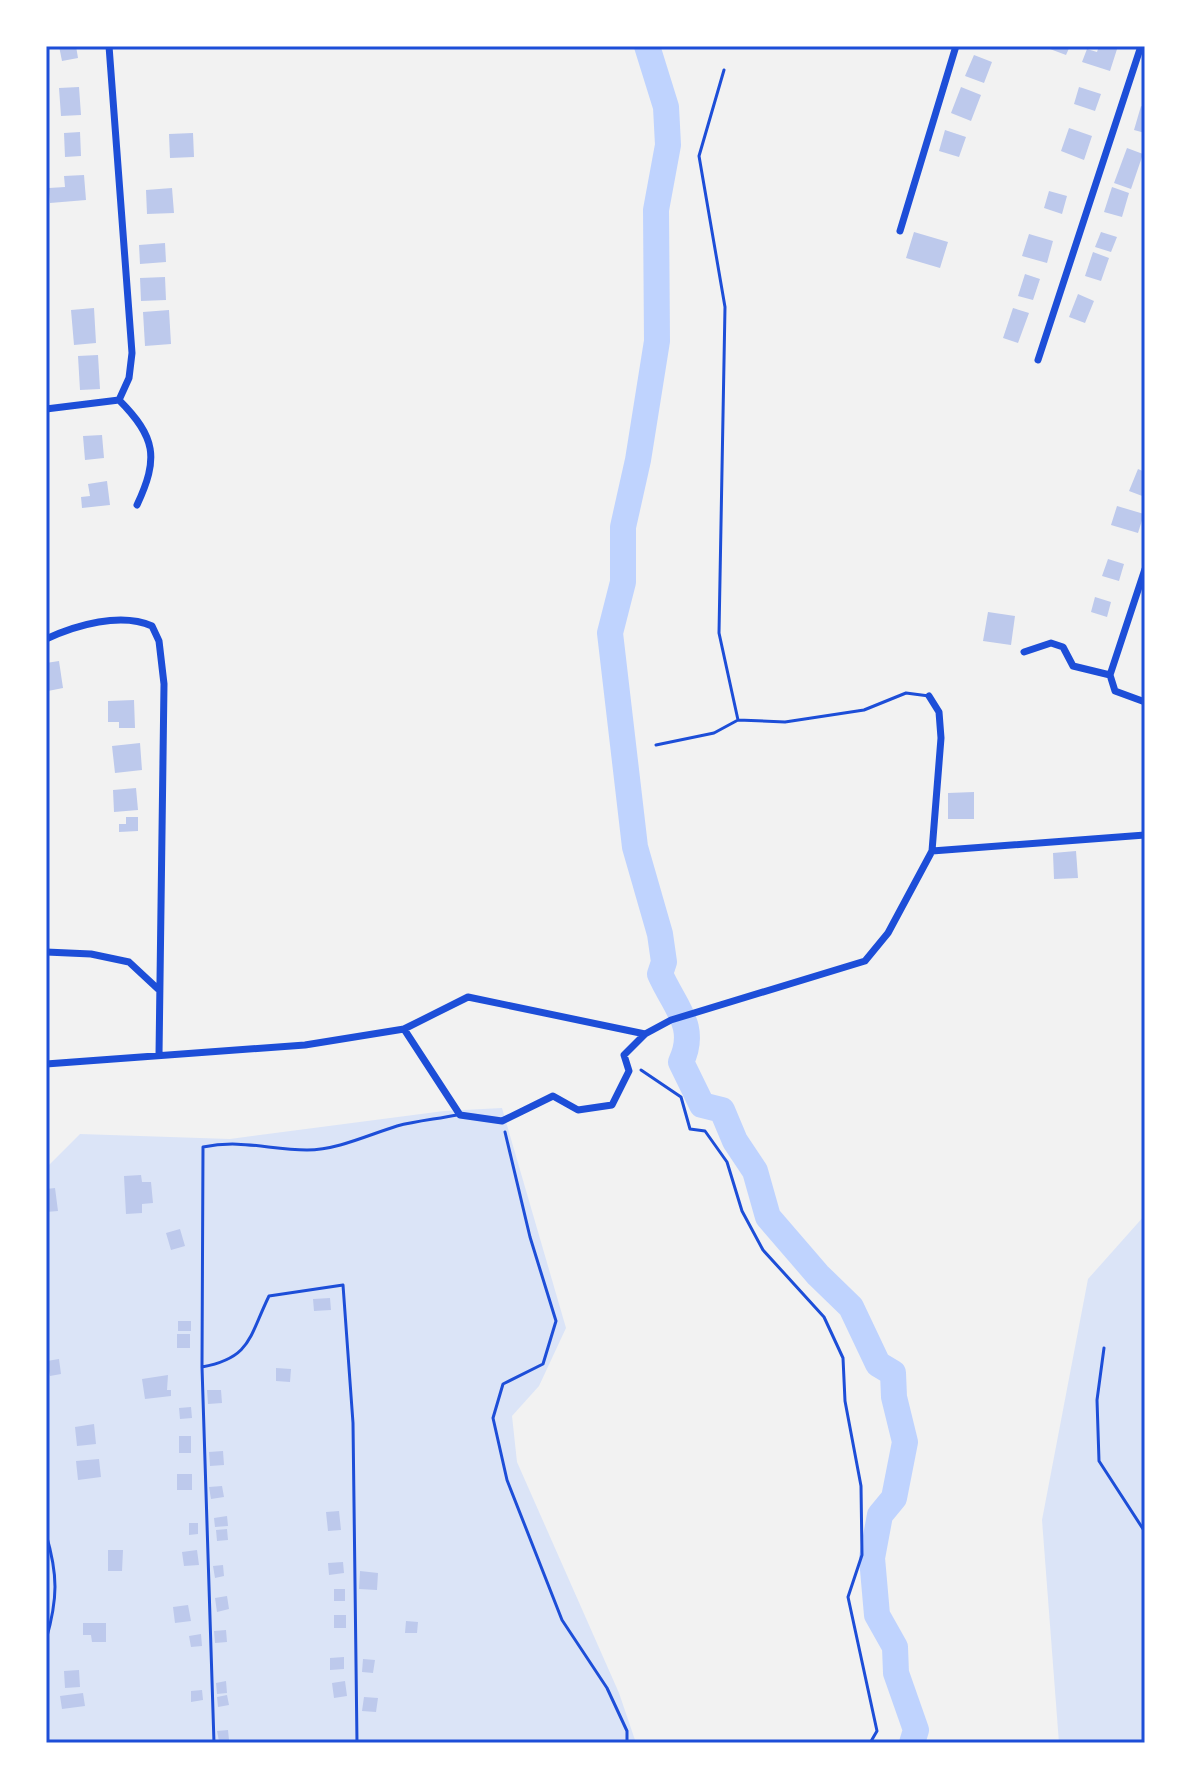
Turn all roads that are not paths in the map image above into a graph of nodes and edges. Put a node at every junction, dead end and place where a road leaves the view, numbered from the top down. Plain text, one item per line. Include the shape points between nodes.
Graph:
1 (109, 46) edge
2 (956, 46) edge
3 (1141, 46) edge
4 (724, 70) dead end
5 (900, 231) dead end
6 (1038, 360) dead end
7 (119, 400) junction
8 (46, 409) edge
9 (137, 505) dead end
10 (1145, 569) edge
11 (46, 639) edge
12 (1024, 652) dead end
13 (1110, 675) junction
14 (929, 696) joint
15 (1145, 702) edge
16 (738, 720) junction
17 (656, 745) dead end
18 (1145, 835) edge
19 (932, 851) junction
20 (46, 952) edge
21 (158, 989) junction
22 (404, 1029) junction
23 (645, 1034) junction
24 (159, 1055) junction
25 (46, 1064) edge
26 (460, 1115) junction
27 (1104, 1348) dead end
28 (202, 1367) junction
29 (1145, 1532) edge
30 (46, 1534) edge
31 (46, 1640) edge
32 (214, 1743) edge
33 (357, 1743) edge

1 - 7 street via 132,353
2 - 5 street
3 - 6 street
4 - 16 lane via 699,156 725,307 719,633
7 - 8 street
7 - 9 street via 143,425 151,451 148,481
10 - 13 street
11 - 21 street via 136,619 152,626 159,641 164,684
12 - 13 street via 1051,643 1063,647 1073,666
13 - 15 street via 1115,691
14 - 16 lane via 906,693 864,710 785,722
14 - 19 street via 939,712 941,738
16 - 17 lane via 714,733
18 - 19 street
19 - 23 street via 888,933 865,961 690,1013
20 - 21 street via 129,962
21 - 24 street
22 - 23 street via 468,997
22 - 24 street via 305,1045
22 - 26 street
23 - 26 street via 624,1055 629,1071 612,1105 578,1110 553,1096 502,1121
24 - 25 street
26 - 28 lane via 307,1150 270,1144 203,1147
27 - 29 lane via 1097,1400 1099,1461
28 - 32 lane
28 - 33 lane via 229,1362 243,1350 269,1296 343,1285 353,1423
30 - 31 lane via 57,1572

